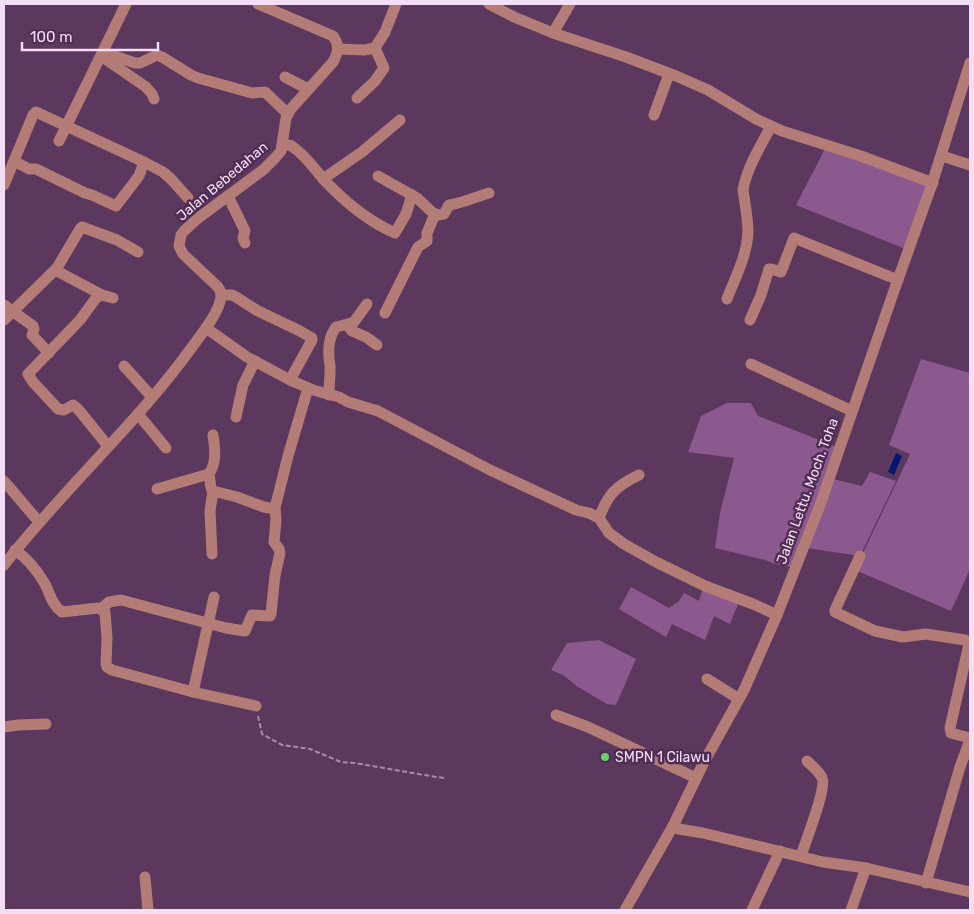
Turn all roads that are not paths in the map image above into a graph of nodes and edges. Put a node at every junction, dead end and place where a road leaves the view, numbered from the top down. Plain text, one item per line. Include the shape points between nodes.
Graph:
1 (126, 4) edge
2 (258, 4) edge
3 (396, 4) edge
4 (489, 4) edge
5 (570, 4) edge
6 (553, 33) junction
7 (375, 48) junction
8 (338, 49) junction
9 (102, 54) junction
10 (970, 63) edge
11 (669, 74) junction
12 (285, 77) dead end
13 (308, 89) junction
14 (357, 98) dead end
15 (154, 100) dead end
16 (288, 114) junction
17 (654, 115) dead end
18 (400, 120) dead end
19 (67, 126) junction
20 (772, 126) junction
21 (59, 141) dead end
22 (282, 146) junction
23 (942, 156) junction
24 (14, 160) junction
25 (144, 162) junction
26 (970, 165) edge
27 (378, 176) dead end
28 (323, 179) junction
29 (933, 183) junction
30 (4, 185) edge
31 (489, 193) dead end
32 (412, 195) junction
33 (228, 196) junction
34 (188, 198) dead end
35 (435, 214) junction
36 (245, 243) dead end
37 (138, 252) dead end
38 (55, 270) junction
39 (898, 280) junction
40 (221, 296) junction
41 (727, 299) dead end
42 (367, 304) dead end
43 (7, 312) edge
44 (385, 313) dead end
45 (750, 320) dead end
46 (347, 325) junction
47 (206, 328) junction
48 (377, 345) dead end
49 (49, 353) junction
50 (255, 361) junction
51 (752, 364) dead end
52 (124, 366) dead end
53 (290, 380) junction
54 (308, 388) junction
55 (329, 395) junction
56 (152, 397) junction
57 (852, 411) junction
58 (138, 414) junction
59 (236, 417) dead end
60 (214, 435) dead end
61 (108, 446) junction
62 (166, 448) dead end
63 (209, 474) junction
64 (639, 475) dead end
65 (4, 481) edge
66 (157, 489) dead end
67 (213, 491) junction
68 (275, 507) junction
69 (599, 518) junction
70 (39, 522) junction
71 (15, 550) junction
72 (212, 554) dead end
73 (860, 556) dead end
74 (4, 565) edge
75 (214, 597) dead end
76 (101, 609) junction
77 (777, 615) junction
78 (208, 623) junction
79 (970, 644) edge
80 (707, 679) dead end
81 (193, 692) junction
82 (739, 699) junction
83 (256, 706) road end
84 (556, 715) dead end
85 (46, 724) dead end
86 (4, 728) edge
87 (970, 739) edge
88 (807, 760) dead end
89 (696, 778) junction
90 (673, 826) junction
91 (780, 851) junction
92 (801, 856) junction
93 (866, 868) junction
94 (145, 877) dead end
95 (926, 883) junction
96 (970, 892) edge
97 (148, 910) edge
98 (626, 910) edge
99 (752, 910) edge
100 (851, 910) edge

1 - 9 street
2 - 8 street via 333,36
3 - 7 street
4 - 6 street
5 - 6 street
6 - 11 street
7 - 8 street
7 - 14 street via 384,68
8 - 13 street, Jalan Bebedahan via 333,62
9 - 15 street via 146,86
9 - 16 street via 135,63 162,56 198,78 252,93 265,92
9 - 19 street
10 - 23 street, Jalan Lettu. Moch. Toha
11 - 17 street
11 - 20 street via 708,90
12 - 13 street
13 - 16 street, Jalan Bebedahan
16 - 22 street, Jalan Bebedahan
18 - 28 street
19 - 21 street
19 - 24 street via 35,112
19 - 25 street
20 - 29 street
20 - 41 street via 744,183 746,248
22 - 28 street via 293,147
22 - 33 street, Jalan Bebedahan via 263,170
23 - 26 street
23 - 29 street, Jalan Lettu. Moch. Toha
24 - 25 street via 116,206 140,176
24 - 30 street
25 - 34 street via 163,172
27 - 32 street
28 - 32 street via 358,210 395,233
29 - 39 street, Jalan Lettu. Moch. Toha
31 - 35 street via 450,205 444,214
32 - 35 street
33 - 36 street via 244,231
33 - 40 street, Jalan Bebedahan via 184,231 179,244 183,254 218,287
35 - 44 street via 427,241 418,248
37 - 38 street via 113,238 82,227
38 - 43 street
38 - 49 street via 108,297 96,298
39 - 45 street via 794,238 780,272 769,269
39 - 57 street, Jalan Lettu. Moch. Toha
40 - 47 street
40 - 53 street via 232,295 312,338
42 - 46 street via 354,322
43 - 49 street via 33,326 32,335
46 - 48 street
46 - 55 street via 336,327 329,343
47 - 50 street
47 - 56 street
49 - 61 street via 28,375 58,409 73,406 78,409
50 - 53 street
50 - 59 street via 243,385
51 - 57 street
52 - 56 street
53 - 54 street
54 - 55 street
54 - 68 street
55 - 69 street via 378,411 490,470
56 - 58 street
57 - 77 street, Jalan Lettu. Moch. Toha
58 - 61 street
58 - 62 street
60 - 63 street via 215,459
61 - 70 street
63 - 66 street
63 - 67 street
64 - 69 street via 613,492
65 - 70 street
67 - 68 street via 264,507
67 - 72 street via 210,511
68 - 78 street via 274,542 280,552 270,616 252,614 244,632
69 - 77 street via 609,533 656,562
70 - 71 street
71 - 74 street
71 - 76 street via 35,568 62,612
73 - 79 street via 835,612 875,632 902,637 926,634 965,640
75 - 78 street
76 - 78 street via 109,602 121,600
76 - 81 street via 106,615 107,667
77 - 82 street, Jalan Lettu. Moch. Toha
78 - 81 street
79 - 87 street via 950,728 951,733
80 - 82 street
81 - 83 street
82 - 89 street, Jalan Lettu. Moch. Toha
84 - 89 street
85 - 86 street
87 - 95 street
88 - 92 street via 823,780
89 - 90 street, Jalan Lettu. Moch. Toha
90 - 91 street
90 - 98 street, Jalan Lettu. Moch. Toha
91 - 92 street
91 - 99 street
92 - 93 street
93 - 95 street
93 - 100 street
94 - 97 street
95 - 96 street

